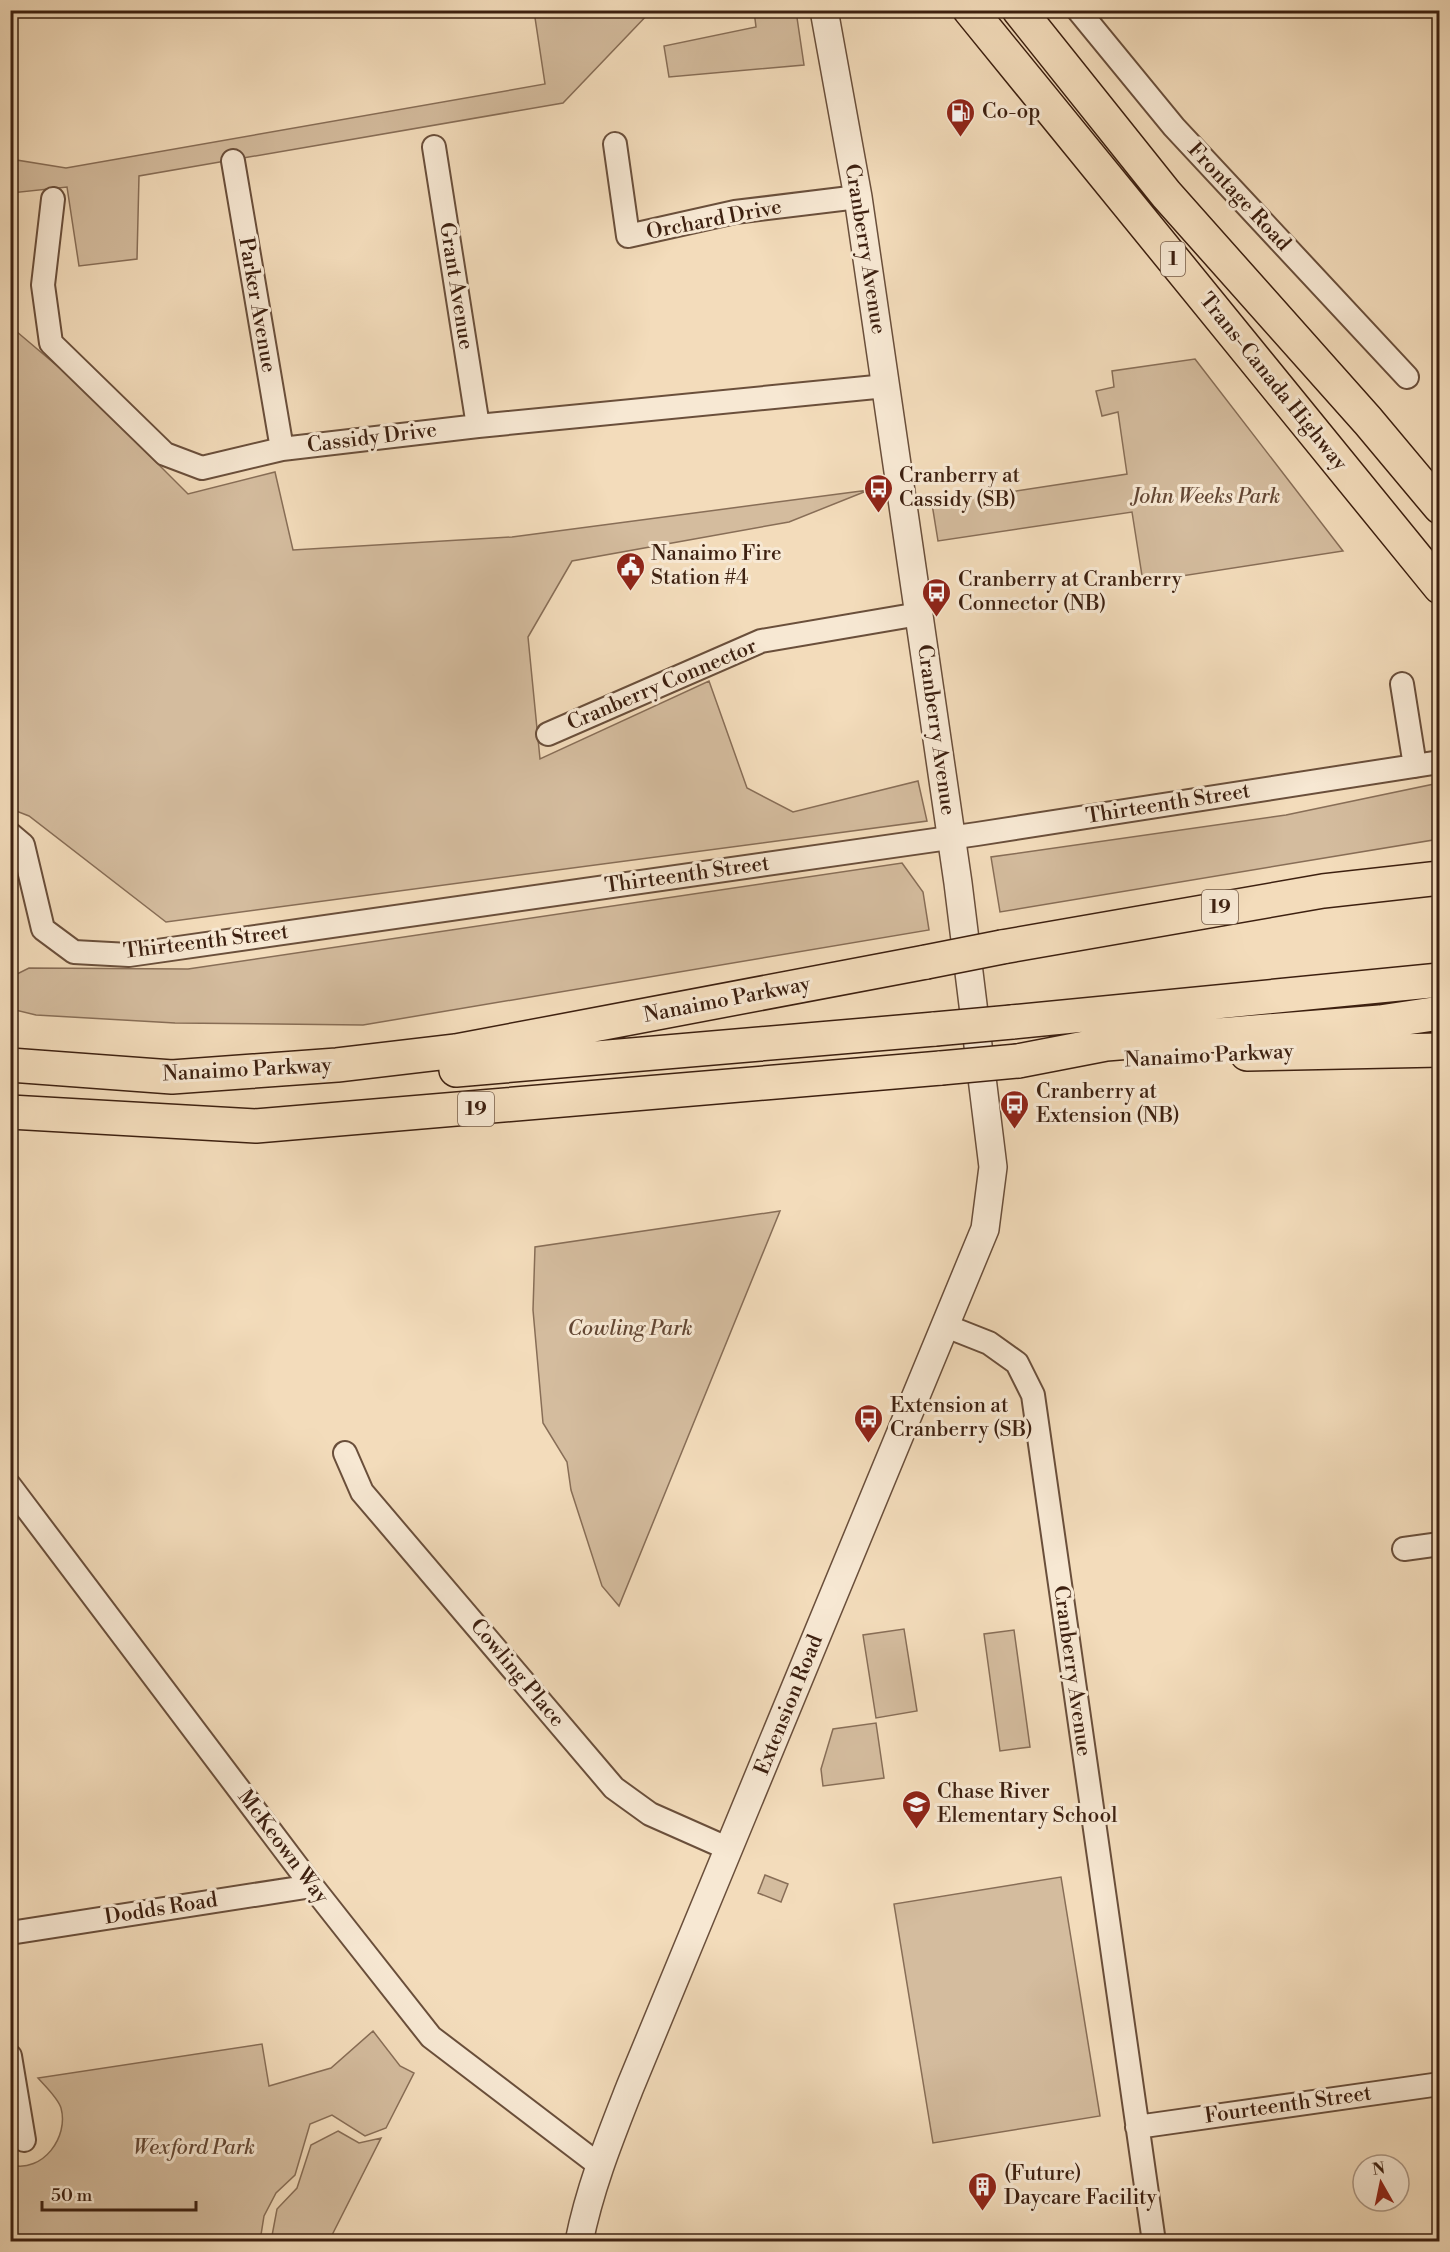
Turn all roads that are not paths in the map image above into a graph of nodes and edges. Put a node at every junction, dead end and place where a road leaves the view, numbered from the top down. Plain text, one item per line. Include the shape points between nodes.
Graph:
1 (824, 10) edge
2 (970, 10) edge
3 (1019, 10) edge
4 (1078, 10) edge
5 (615, 144) dead end
6 (434, 147) dead end
7 (233, 161) dead end
8 (858, 197) junction
9 (53, 199) dead end
10 (1407, 377) dead end
11 (886, 386) junction
12 (478, 426) junction
13 (282, 449) junction
14 (1440, 507) edge
15 (1440, 587) edge
16 (919, 614) junction
17 (1402, 684) dead end
18 (548, 734) dead end
19 (1440, 762) edge
20 (1415, 766) junction
21 (10, 834) edge
22 (952, 837) junction
23 (1440, 878) edge
24 (1440, 980) edge
25 (1440, 1013) edge
26 (1440, 1050) edge
27 (1018, 1061) junction
28 (10, 1065) edge
29 (172, 1077) junction
30 (10, 1112) edge
31 (993, 1167) joint
32 (946, 1326) junction
33 (345, 1454) dead end
34 (10, 1486) edge
35 (1440, 1544) edge
36 (1404, 1549) dead end
37 (729, 1850) junction
38 (312, 1886) junction
39 (10, 1933) edge
40 (10, 2056) edge
41 (1440, 2084) edge
42 (1137, 2127) junction
43 (24, 2140) dead end
44 (599, 2166) junction
45 (579, 2241) edge
46 (1154, 2241) edge

1 - 8 street, Cranberry Avenue
2 - 15 highway, Trans-Canada Highway / 1
3 - 14 highway, Trans-Canada Highway / 1 via 1166,194
4 - 10 street, Frontage Road via 1174,127
5 - 8 street, Orchard Drive via 628,237 735,212
6 - 12 street, Grant Avenue
7 - 13 street, Parker Avenue
8 - 11 street, Cranberry Avenue
9 - 13 street, Cassidy Drive via 43,285 51,342 165,454 202,468
11 - 12 street, Cassidy Drive
11 - 16 street, Cranberry Avenue
12 - 13 street, Cassidy Drive
16 - 18 street, Cranberry Connector via 761,641
16 - 22 street, Cranberry Avenue
17 - 20 street
19 - 20 street, Thirteenth Street
20 - 22 street, Thirteenth Street
21 - 22 street, Thirteenth Street via 23,845 43,929 74,952 129,955
22 - 31 street, Cranberry Avenue
23 - 29 highway, Nanaimo Parkway / 19, bridge via 1312,892 456,1051 337,1065
24 - 29 highway, bridge via 388,1076 235,1082
25 - 27 highway via 1380,1022 1106,1044
26 - 27 highway, Nanaimo Parkway / 19
27 - 30 highway, Nanaimo Parkway / 19, bridge via 256,1126
28 - 29 highway, Nanaimo Parkway / 19
31 - 32 street, Extension Road via 985,1229
32 - 37 street, Extension Road
32 - 42 street, Cranberry Avenue via 989,1343 1017,1363 1033,1395
33 - 37 street, Cowling Place via 362,1492 614,1788 650,1814
34 - 38 street, McKeown Way
35 - 36 street
37 - 44 street, Extension Road
38 - 39 street, Dodds Road
38 - 44 street, McKeown Way via 431,2037
40 - 43 street
41 - 42 street, Fourteenth Street
42 - 46 street, Cranberry Avenue
44 - 45 street, Extension Road

